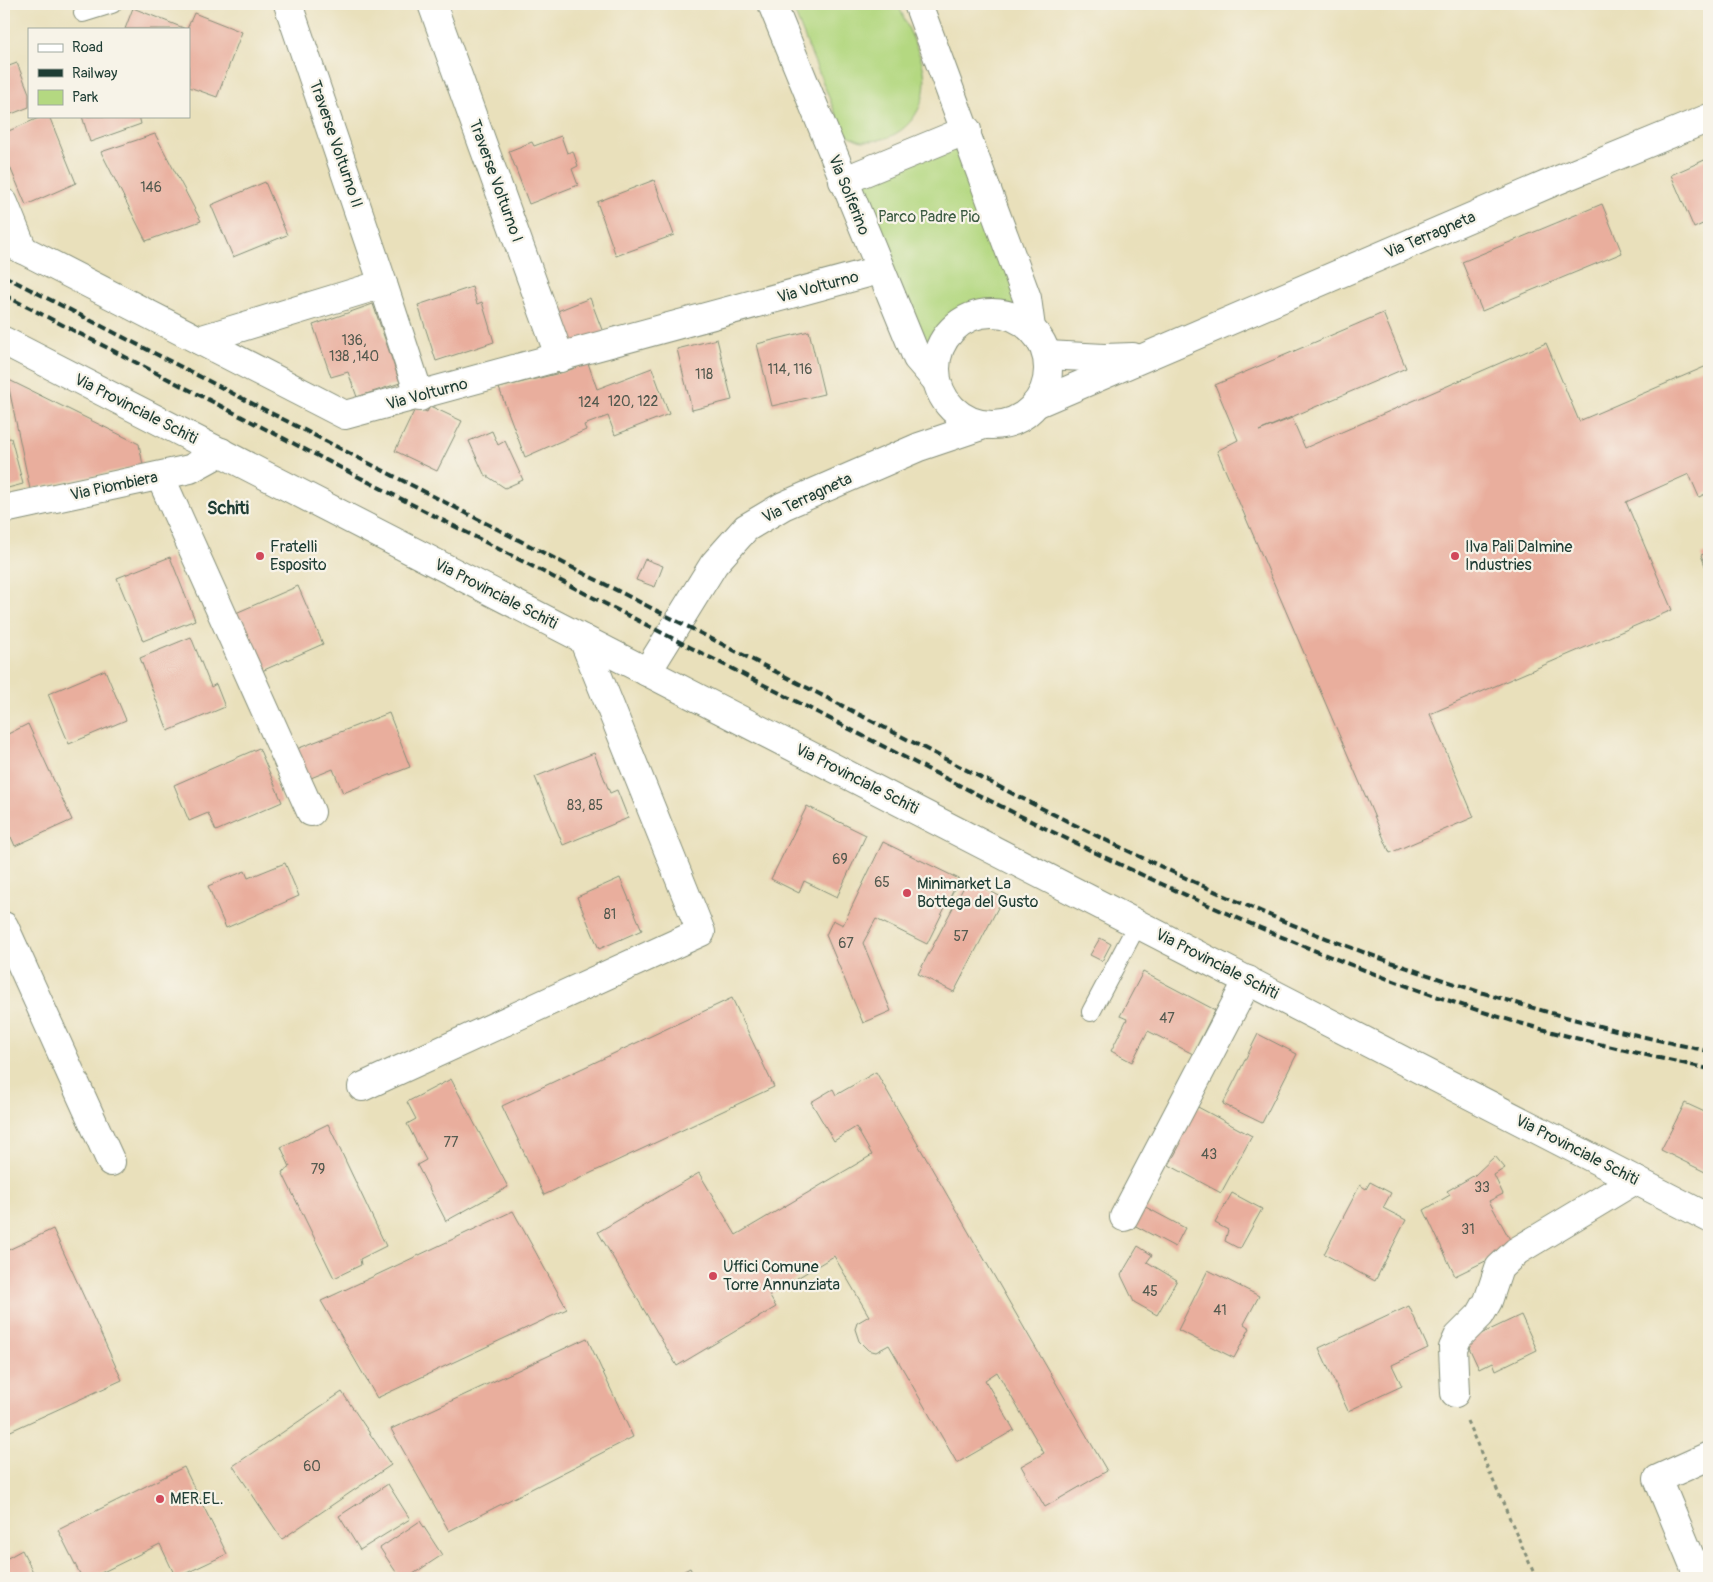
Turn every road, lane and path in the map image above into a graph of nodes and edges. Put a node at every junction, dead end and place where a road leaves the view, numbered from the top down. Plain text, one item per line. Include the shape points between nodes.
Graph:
1 (112, 4) edge
2 (288, 4) edge
3 (432, 4) edge
4 (772, 4) edge
5 (918, 4) edge
6 (83, 13) dead end
7 (1709, 118) edge
8 (967, 130) junction
9 (844, 181) junction
10 (4, 203) edge
11 (13, 245) edge
12 (879, 270) junction
13 (383, 284) junction
14 (1031, 328) junction
15 (199, 340) junction
16 (4, 341) edge
17 (1152, 355) junction
18 (1047, 356) junction
19 (560, 358) junction
20 (941, 391) junction
21 (420, 397) junction
22 (1038, 403) junction
23 (984, 425) junction
24 (919, 448) junction
25 (221, 452) junction
26 (160, 476) junction
27 (4, 510) edge
28 (583, 639) junction
29 (647, 672) junction
30 (311, 812) dead end
31 (1138, 923) junction
32 (4, 926) edge
33 (1248, 980) junction
34 (1091, 1012) dead end
35 (362, 1087) dead end
36 (111, 1162) dead end
37 (1635, 1180) junction
38 (1124, 1217) dead end
39 (1709, 1218) edge
40 (1455, 1392) joint
41 (1709, 1456) edge
42 (1536, 1578) edge
43 (1699, 1578) edge

1 - 6 lane
2 - 13 street, Traverse Volturno II
3 - 19 street, Traverse Volturno I
4 - 9 street, Via Solferino
5 - 8 street
7 - 17 street, Via Terragneta
8 - 9 street
8 - 14 street via 1027,298
9 - 12 street, Via Solferino
10 - 11 street
11 - 15 street, Via Volturno
12 - 19 street, Via Volturno
12 - 20 street, Via Solferino via 917,358
13 - 15 street
13 - 21 street, Traverse Volturno II
14 - 18 street
14 - 20 street via 1000,313 982,313 965,319 951,330 941,345 936,362
15 - 21 street, Via Volturno via 345,416
16 - 25 street, Via Provinciale Schiti
17 - 18 street via 1104,358
17 - 22 street, Via Terragneta
18 - 22 street via 1049,372
19 - 21 street, Via Volturno
20 - 23 street via 957,414 972,423
20 - 24 street via 936,422
22 - 23 street via 1025,416 1008,424
23 - 24 street, Via Terragneta
24 - 29 street, Via Terragneta via 783,506 746,528 714,564
25 - 26 street, Via Piombiera via 190,469
25 - 28 street, Via Provinciale Schiti
26 - 27 street, Via Piombiera
26 - 30 street
28 - 29 street, Via Provinciale Schiti
28 - 35 street via 701,932
29 - 31 street, Via Provinciale Schiti
31 - 33 street, Via Provinciale Schiti
31 - 34 lane
32 - 36 street
33 - 37 street, Via Provinciale Schiti
33 - 38 street
37 - 39 street, Via Provinciale Schiti
37 - 40 street via 1518,1251 1499,1268 1480,1315 1458,1337 1452,1348
40 - 42 path
41 - 43 street via 1658,1479

